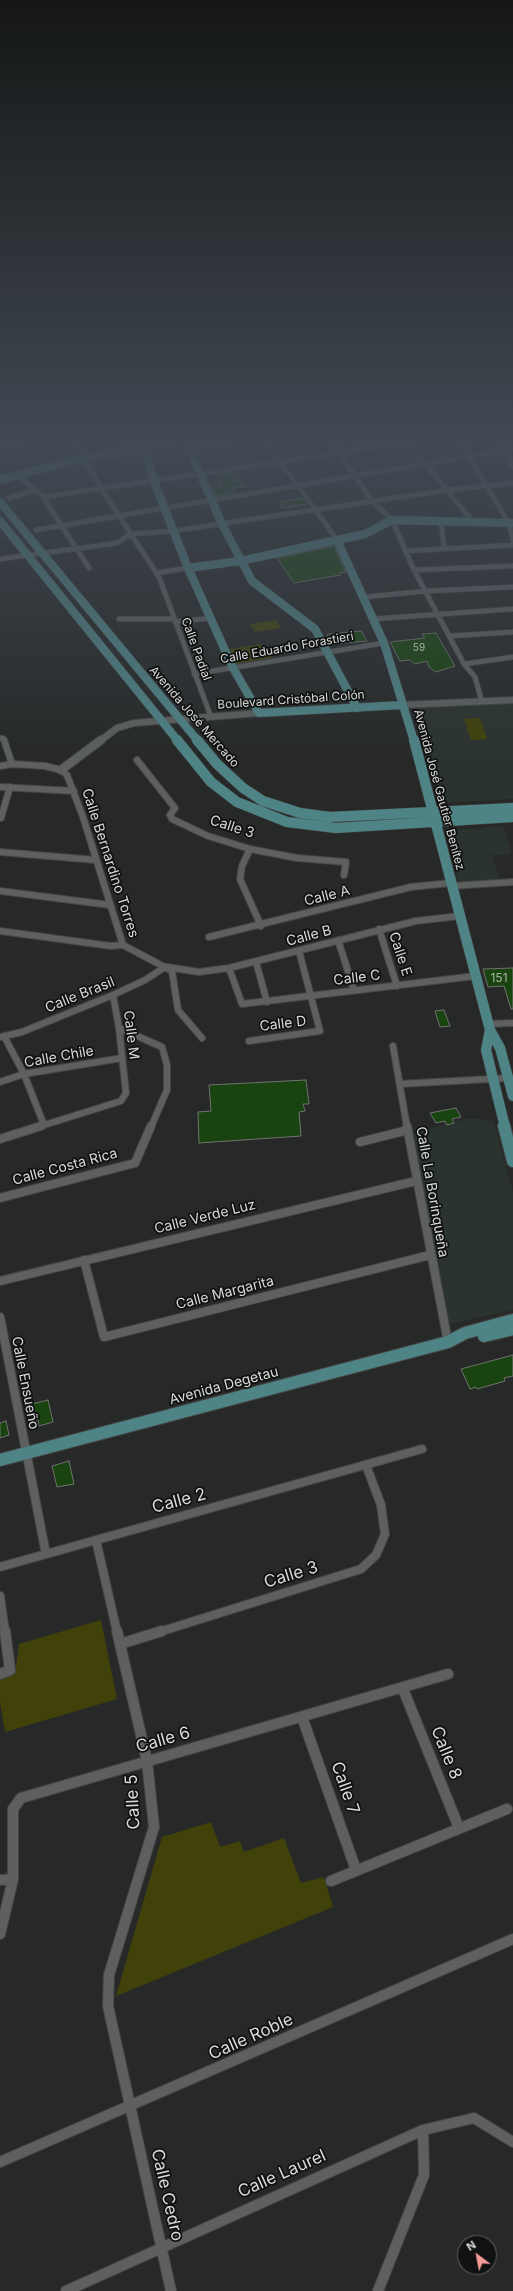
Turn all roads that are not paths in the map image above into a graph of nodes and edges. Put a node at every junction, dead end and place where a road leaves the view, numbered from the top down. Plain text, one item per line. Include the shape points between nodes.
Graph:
1 (23, 551) edge
2 (52, 551) edge
3 (79, 551) edge
4 (142, 551) edge
5 (181, 551) edge
6 (235, 551) edge
7 (287, 551) edge
8 (342, 551) edge
9 (405, 551) edge
10 (43, 552) junction
11 (26, 555) junction
12 (0, 559) edge
13 (240, 561) junction
14 (513, 566) edge
15 (89, 568) dead end
16 (188, 568) junction
17 (414, 570) junction
18 (156, 573) junction
19 (513, 587) edge
20 (427, 591) junction
21 (364, 597) junction
22 (513, 609) edge
23 (437, 613) junction
24 (119, 618) dead end
25 (211, 618) junction
26 (373, 619) junction
27 (175, 620) junction
28 (513, 632) edge
29 (449, 636) junction
30 (384, 643) junction
31 (328, 651) junction
32 (513, 657) edge
33 (464, 664) junction
34 (233, 668) junction
35 (194, 674) junction
36 (513, 700) edge
37 (482, 702) junction
38 (402, 705) junction
39 (357, 708) junction
40 (259, 713) junction
41 (211, 717) junction
42 (180, 719) junction
43 (161, 720) junction
44 (0, 738) edge
45 (137, 760) dead end
46 (12, 764) junction
47 (0, 766) edge
48 (61, 770) junction
49 (0, 786) edge
50 (10, 787) junction
51 (74, 791) junction
52 (513, 808) edge
53 (432, 812) junction
54 (513, 817) edge
55 (1, 818) edge
56 (434, 822) junction
57 (250, 849) junction
58 (0, 852) edge
59 (96, 860) junction
60 (344, 875) dead end
61 (513, 882) edge
62 (451, 884) junction
63 (0, 891) edge
64 (110, 905) junction
65 (459, 916) junction
66 (261, 926) junction
67 (379, 929) junction
68 (0, 931) edge
69 (209, 937) dead end
70 (338, 940) junction
71 (123, 946) junction
72 (299, 951) junction
73 (256, 962) junction
74 (165, 967) junction
75 (229, 968) junction
76 (475, 976) junction
77 (397, 986) junction
78 (354, 990) junction
79 (113, 995) junction
80 (311, 996) junction
81 (267, 1002) junction
82 (513, 1023) edge
83 (489, 1027) junction
84 (119, 1028) junction
85 (2, 1037) edge
86 (202, 1038) dead end
87 (249, 1041) dead end
88 (393, 1046) dead end
89 (122, 1058) junction
90 (24, 1074) junction
91 (508, 1078) junction
92 (492, 1079) junction
93 (0, 1082) edge
94 (400, 1084) junction
95 (513, 1096) edge
96 (44, 1126) junction
97 (408, 1130) junction
98 (0, 1139) edge
99 (360, 1142) dead end
100 (513, 1161) edge
101 (416, 1181) junction
102 (0, 1198) edge
103 (430, 1255) junction
104 (84, 1260) junction
105 (0, 1280) edge
106 (0, 1317) edge
107 (512, 1327) edge
108 (452, 1341) junction
109 (3, 1362) edge
110 (422, 1449) dead end
111 (26, 1453) junction
112 (0, 1460) edge
113 (366, 1465) junction
114 (96, 1540) junction
115 (46, 1554) junction
116 (0, 1567) edge
117 (0, 1596) edge
118 (120, 1644) junction
119 (0, 1674) edge
120 (448, 1674) dead end
121 (403, 1689) junction
122 (302, 1717) junction
123 (147, 1761) junction
124 (507, 1808) dead end
125 (459, 1828) junction
126 (356, 1870) junction
127 (13, 1879) junction
128 (0, 1880) edge
129 (331, 1881) dead end
130 (0, 1934) edge
131 (513, 1938) edge
132 (129, 2107) junction
133 (423, 2130) junction
134 (513, 2142) edge
135 (0, 2162) edge
136 (162, 2246) junction
137 (66, 2291) edge
138 (171, 2291) edge
139 (378, 2291) edge

1 - 11 main road, Avenida José Mercado
2 - 10 street
3 - 15 street
4 - 18 street, Calle Padial
5 - 16 main road
6 - 13 main road
7 - 13 main road
8 - 21 main road, Avenida José Gautier Benítez
9 - 17 street
10 - 11 street
10 - 42 main road, Avenida José Mercado via 122,652
11 - 12 street
11 - 43 main road, Avenida José Mercado
13 - 16 main road
13 - 31 main road via 252,581 314,629
14 - 17 street
16 - 18 street
16 - 25 main road
17 - 20 street
18 - 27 street, Calle Padial
19 - 20 street
20 - 21 street
20 - 23 street
21 - 26 main road, Avenida José Gautier Benítez
22 - 23 street
23 - 26 street
23 - 29 street
24 - 27 street
25 - 27 street
25 - 34 main road
26 - 30 main road, Avenida José Gautier Benítez
27 - 35 street, Calle Padial
28 - 29 street
29 - 33 street
30 - 31 street, Calle Eduardo Forastieri
30 - 38 main road, Avenida José Gautier Benítez
31 - 34 street, Calle Eduardo Forastieri
31 - 39 main road
32 - 33 street
33 - 37 street via 475,677
34 - 35 street, Calle Eduardo Forastieri
34 - 40 main road
35 - 41 street, Calle Padial
36 - 37 street, Boulevard Cristóbal Colón
37 - 38 street, Boulevard Cristóbal Colón
38 - 39 main road, Boulevard Cristóbal Colón
38 - 53 main road, Avenida José Gautier Benítez via 417,749
39 - 40 main road, Boulevard Cristóbal Colón
40 - 41 street, Boulevard Cristóbal Colón
41 - 42 street, Boulevard Cristóbal Colón
42 - 43 street, Boulevard Cristóbal Colón
42 - 53 main road, Avenida José Mercado via 229,777 263,801 281,808 330,817
43 - 48 street, Boulevard Cristóbal Colón via 117,728
43 - 56 main road, Avenida José Mercado via 211,782 237,802 258,812 287,822 336,828
44 - 46 street via 3,738
45 - 57 street, Calle 3 via 175,808 170,815 172,819 208,836
46 - 47 street
46 - 48 street via 39,765
48 - 51 street, Calle Bernardino Torres
49 - 50 street
50 - 51 street
50 - 55 street
51 - 59 street, Calle Bernardino Torres
52 - 53 main road, Avenida José Mercado
53 - 56 main road, Avenida José Gautier Benítez
54 - 56 main road, Avenida José Mercado
56 - 62 main road, Avenida José Gautier Benítez
57 - 60 street, Calle 3 via 297,858 346,862
57 - 66 street via 242,866 240,879
58 - 59 street
59 - 64 street, Calle Bernardino Torres
61 - 62 street, Calle A
62 - 65 main road, Avenida José Gautier Benítez
62 - 66 street, Calle A via 411,887
63 - 64 street
64 - 71 street, Calle Bernardino Torres
65 - 67 street, Calle B
65 - 76 main road, Avenida José Gautier Benítez
66 - 69 street, Calle A
67 - 70 street, Calle B
67 - 77 street, Calle E
68 - 71 street
70 - 72 street, Calle B
70 - 78 street
71 - 74 street, Calle Bernardino Torres
72 - 73 street, Calle B
72 - 80 street
73 - 75 street, Calle B
73 - 81 street
74 - 75 street, Calle B via 199,972
74 - 79 street, Calle Brasil
74 - 86 street via 172,971 178,1010
75 - 81 street, Calle C via 242,1004
76 - 77 street, Calle C
76 - 83 main road, Avenida José Gautier Benítez
77 - 78 street, Calle C
78 - 80 street, Calle C
79 - 84 street, Calle M
79 - 85 street, Calle Brasil via 22,1032
80 - 81 street, Calle C
80 - 87 street, Calle D via 320,1032
82 - 83 street
83 - 91 main road, Avenida José Gautier Benítez via 500,1048
83 - 92 main road, Avenida José Gautier Benítez via 486,1050
84 - 89 street, Calle M
84 - 102 street, Calle Costa Rica via 162,1046 167,1065 167,1090 135,1162
85 - 90 street
88 - 94 street, Calle La Borinqueña
89 - 90 street, Calle Chile
89 - 96 street, Calle M via 126,1093 121,1101
90 - 93 street, Calle Chile
90 - 96 street
91 - 92 street
91 - 95 main road, Avenida José Gautier Benítez
92 - 94 street
92 - 100 main road, Avenida José Gautier Benítez
94 - 97 street, Calle La Borinqueña
96 - 98 street
97 - 99 street
97 - 101 street, Calle La Borinqueña
101 - 103 street, Calle La Borinqueña
101 - 104 street, Calle Verde Luz
103 - 104 street, Calle Margarita via 104,1337
103 - 108 street, Calle La Borinqueña
104 - 105 street, Calle Verde Luz
106 - 109 street, Calle Ensueño
107 - 108 main road, Avenida Degetau via 467,1340
108 - 111 main road, Avenida Degetau
109 - 111 street, Calle Ensueño
110 - 113 street, Calle 2
111 - 112 main road, Avenida Degetau
111 - 115 street, Calle Ensueño
113 - 114 street, Calle 2
113 - 118 street, Calle 3 via 381,1505 385,1534 376,1555 361,1569
114 - 115 street, Calle 2
114 - 118 street, Calle 5
115 - 116 street, Calle 2
117 - 119 street via 10,1670
118 - 123 street, Calle 5
120 - 121 street, Calle 6
121 - 122 street, Calle 6
121 - 125 street, Calle 8
122 - 123 street, Calle 6
122 - 126 street, Calle 7
123 - 127 street, Calle 6 via 21,1798 13,1809
123 - 132 street, Calle 5 via 154,1827 109,1975 108,2006
124 - 125 street
125 - 126 street
126 - 129 street
127 - 128 street
127 - 130 street, Calle 6
131 - 132 street, Calle Roble
132 - 135 street, Calle Roble
132 - 136 street, Calle Cedro
133 - 134 street, Calle Laurel via 474,2118
133 - 136 street, Calle Laurel
133 - 139 street via 424,2175
136 - 137 street, Calle Laurel
136 - 138 street, Calle Cedro

